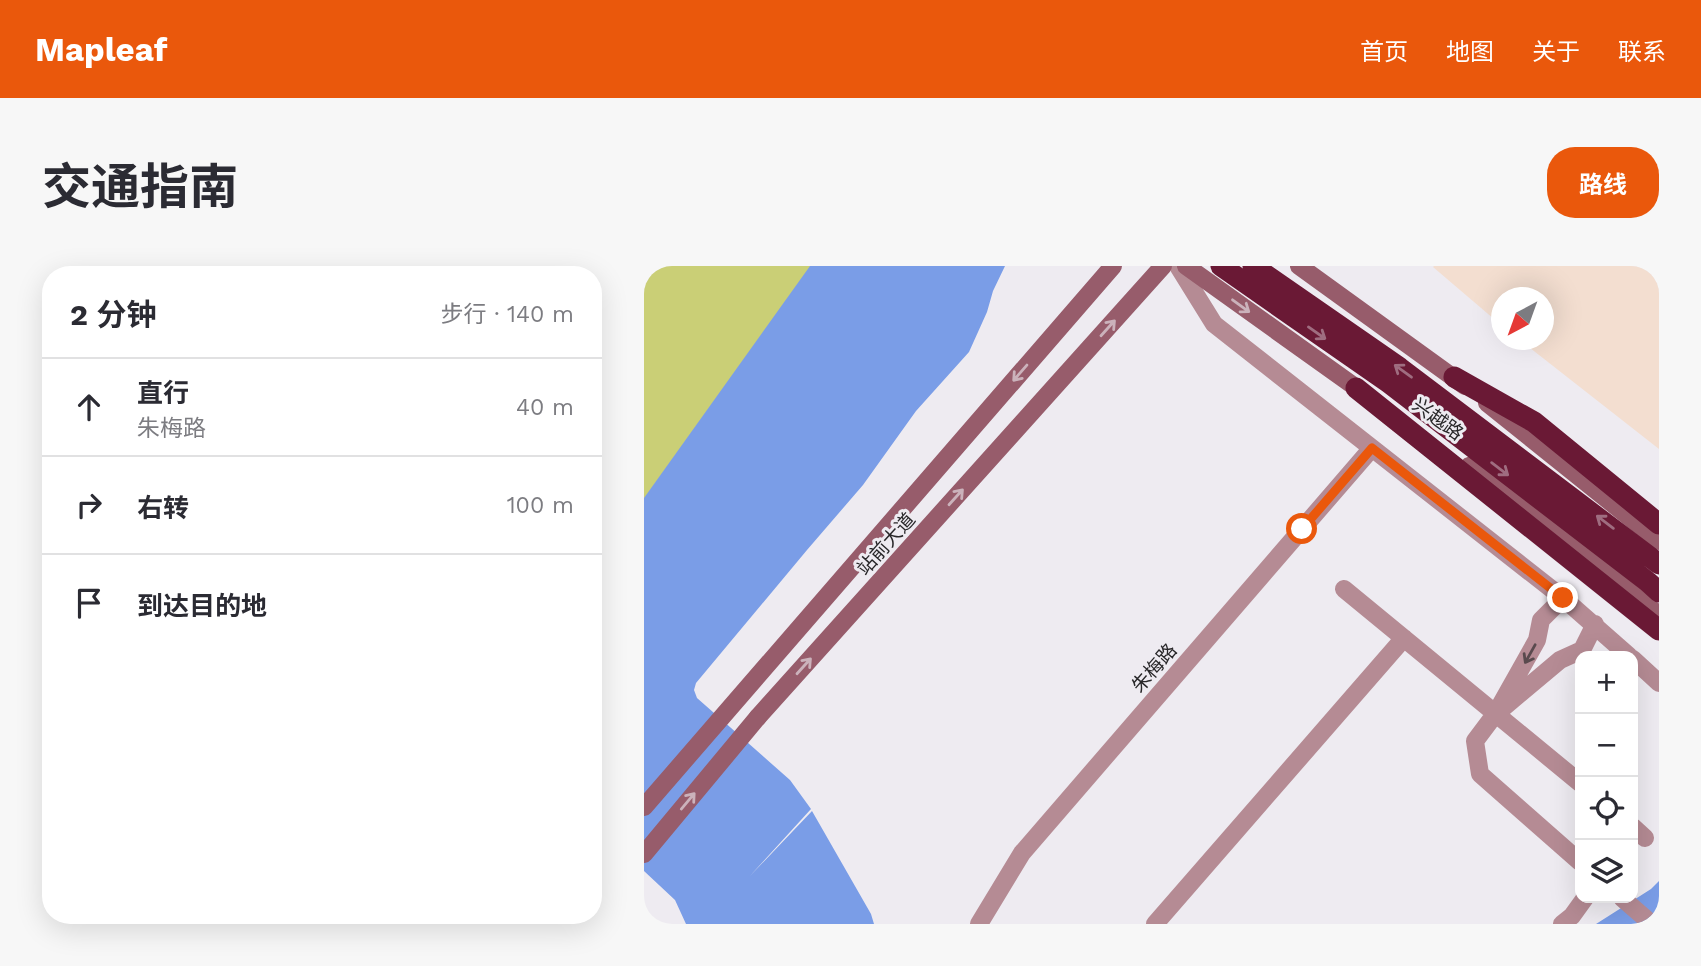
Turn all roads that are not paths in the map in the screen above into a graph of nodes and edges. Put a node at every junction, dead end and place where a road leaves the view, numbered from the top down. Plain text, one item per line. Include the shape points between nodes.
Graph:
1 (1113, 266) edge
2 (1163, 266) edge
3 (1178, 266) edge
4 (1186, 266) edge
5 (1221, 266) edge
6 (1252, 266) edge
7 (1299, 266) edge
8 (1454, 377) junction
9 (1356, 388) junction
10 (1372, 448) junction
11 (1659, 524) edge
12 (1659, 541) edge
13 (1659, 564) edge
14 (1343, 589) dead end
15 (1659, 592) edge
16 (1563, 598) junction
17 (1659, 615) edge
18 (1595, 624) junction
19 (1659, 630) edge
20 (1404, 638) junction
21 (1624, 651) edge
22 (1638, 664) edge
23 (1659, 683) edge
24 (1496, 713) junction
25 (1575, 779) edge
26 (644, 807) edge
27 (644, 854) edge
28 (1575, 858) edge
29 (1581, 903) edge
30 (1628, 903) edge
31 (979, 924) edge
32 (1155, 924) edge
33 (1562, 924) edge
34 (1652, 924) edge

1 -> 26 main road, 站前大道
27 -> 2 main road, 站前大道, bridge via 758,717
3 - 10 street via 1214,324
4 -> 9 main road, 兴越路
5 -> 15 highway via 1389,383
13 -> 6 highway via 1400,368
7 - 8 main road
8 - 11 highway via 1534,422
8 - 12 main road
9 - 17 main road, 兴越路 via 1523,506
9 - 19 highway
10 - 16 street
10 - 31 street, 朱梅路 via 1022,853
14 - 20 street
16 - 18 street
16 -> 24 street via 1541,620 1538,640
18 - 21 street
18 - 24 street via 1582,650 1560,660
20 - 24 street
20 - 32 street
22 - 23 street
24 - 25 street
24 - 28 street via 1475,741 1480,774
29 - 33 street
30 - 34 street

